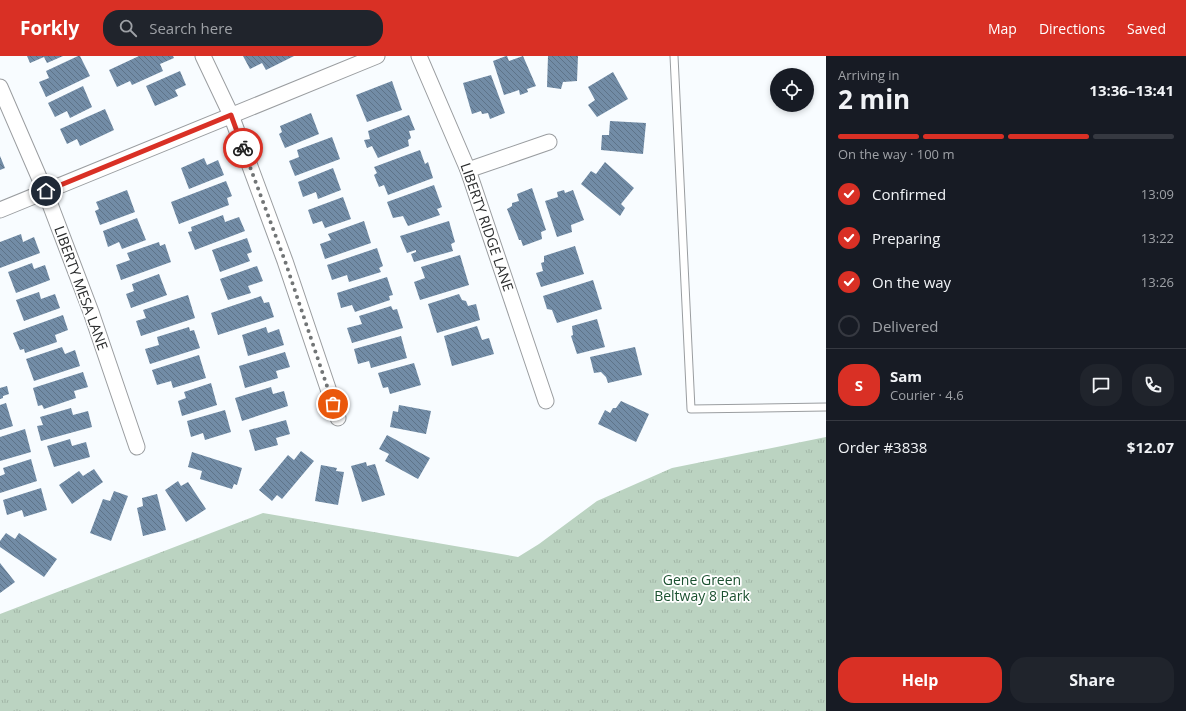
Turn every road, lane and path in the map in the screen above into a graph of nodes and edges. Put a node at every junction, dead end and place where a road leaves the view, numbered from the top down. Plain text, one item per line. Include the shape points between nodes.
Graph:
1 (203, 56) edge
2 (377, 56) edge
3 (419, 56) edge
4 (674, 56) edge
5 (0, 87) edge
6 (231, 115) junction
7 (549, 142) dead end
8 (468, 170) junction
9 (46, 191) junction
10 (0, 210) edge
11 (546, 401) dead end
12 (826, 407) edge
13 (338, 418) dead end
14 (137, 447) dead end

1 - 6 street
2 - 6 street
3 - 8 street, LIBERTY RIDGE LANE
4 - 12 lane via 691,409
5 - 9 street, LIBERTY MESA LANE
6 - 9 street
6 - 13 street via 285,261
7 - 8 street
8 - 11 street, LIBERTY RIDGE LANE
9 - 10 street
9 - 14 street, LIBERTY MESA LANE

